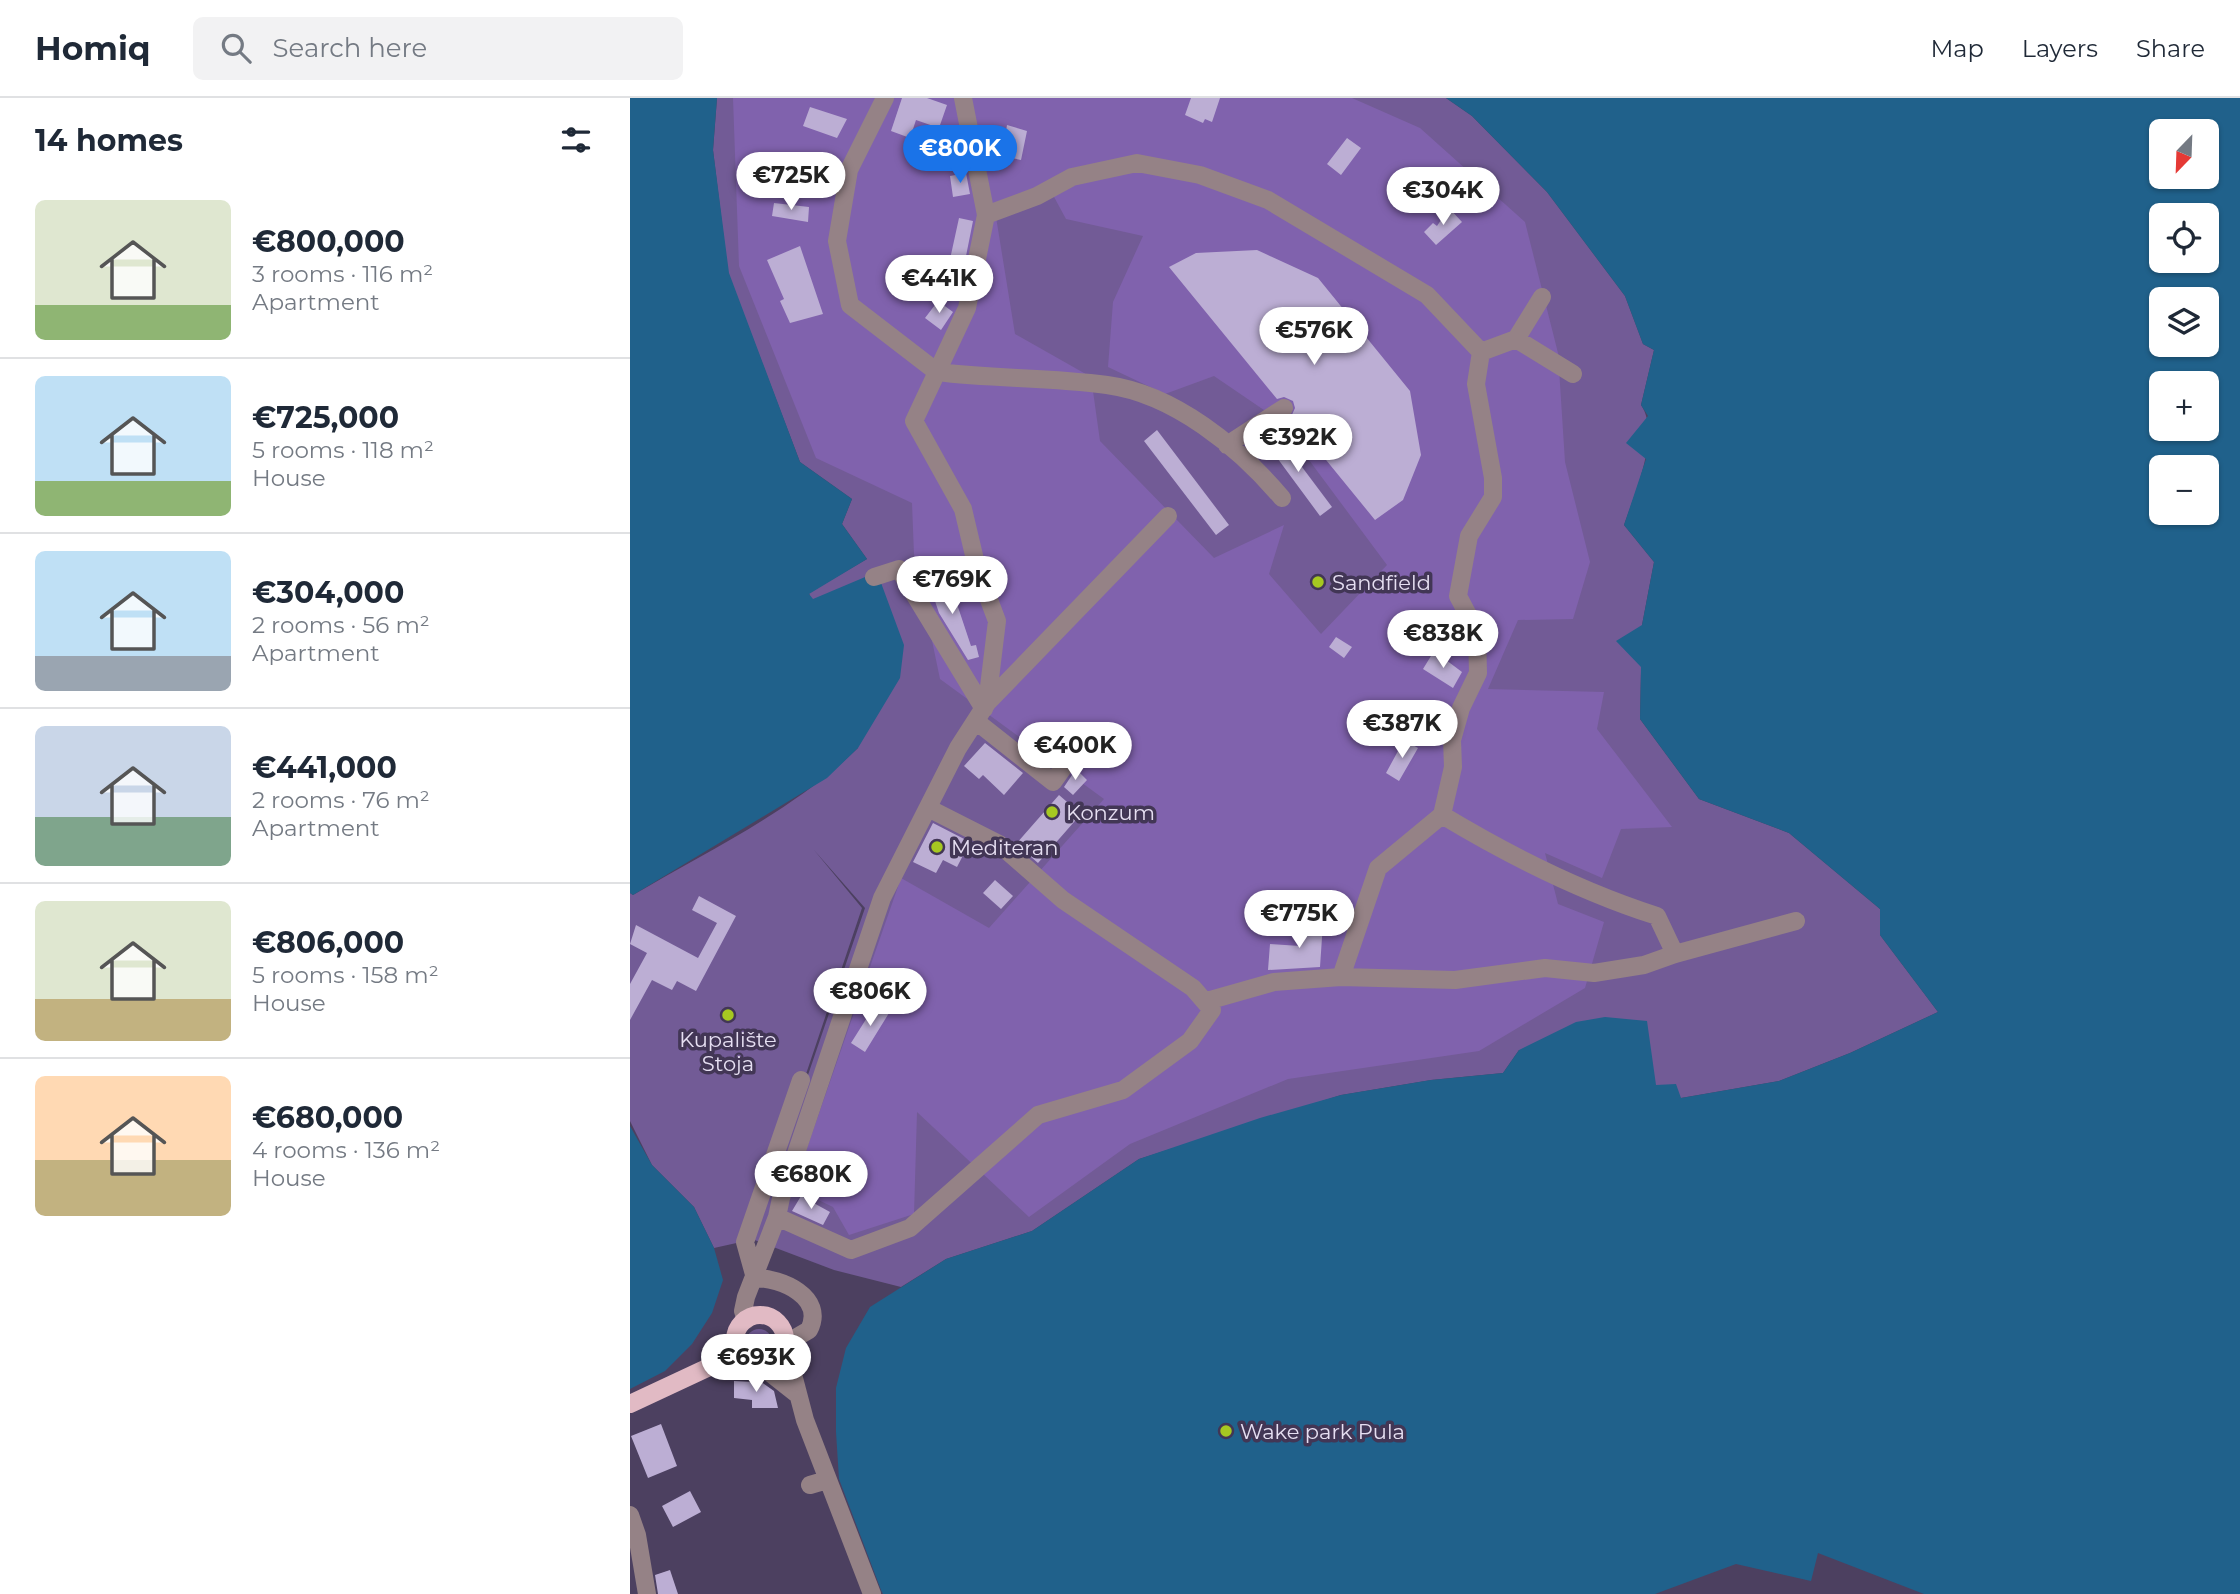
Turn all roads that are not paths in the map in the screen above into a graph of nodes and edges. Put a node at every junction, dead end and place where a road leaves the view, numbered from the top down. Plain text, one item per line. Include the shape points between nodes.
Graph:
1 (885, 98) edge
2 (963, 98) edge
3 (986, 215) junction
4 (1542, 297) dead end
5 (1516, 340) junction
6 (1481, 352) junction
7 (937, 372) junction
8 (1573, 374) dead end
9 (1284, 408) dead end
10 (1227, 445) junction
11 (1282, 498) dead end
12 (1168, 516) dead end
13 (874, 576) dead end
14 (982, 711) junction
15 (1080, 744) dead end
16 (932, 801) junction
17 (1443, 815) junction
18 (1796, 921) dead end
19 (1675, 954) junction
20 (1341, 977) junction
21 (1207, 1001) junction
22 (801, 1080) dead end
23 (777, 1217) junction
24 (755, 1278) junction
25 (741, 1327) junction
26 (785, 1344) junction
27 (743, 1358) junction
28 (760, 1365) junction
29 (696, 1372) junction
30 (798, 1395) junction
31 (630, 1404) edge
32 (630, 1515) edge
33 (647, 1594) edge
34 (872, 1594) edge

1 - 7 street via 849,170 837,240 850,305
2 - 3 street
3 - 6 street via 1072,177 1137,163 1200,175 1268,200 1427,295
3 - 7 street via 967,308
4 - 5 street
5 - 6 street
5 - 8 street
6 - 17 street via 1476,384 1493,497 1469,536 1458,596 1478,632 1478,673 1452,740 1453,767
7 - 10 street via 1110,385 1180,409
7 - 14 street via 914,421 964,509 977,568 997,621
9 - 10 street
10 - 11 street via 1258,469
12 - 14 street
13 - 14 street via 899,569
14 - 15 street via 1053,782
14 - 16 street
16 - 21 street via 951,819 999,844 1063,900
16 - 23 street via 883,898
17 - 19 street via 1545,871 1617,904 1657,916
17 - 20 street via 1378,868
18 - 19 street
19 - 20 street via 1644,965 1594,973 1545,968 1455,980
20 - 21 street via 1274,982
21 - 23 street via 1212,1010 1182,1047 1119,1092 1038,1115 910,1228 851,1250
22 - 24 street via 745,1242
23 - 24 street
24 - 25 street
24 - 26 street via 783,1283 813,1310 809,1330
25 - 26 main road via 762,1315 777,1321
25 - 27 main road via 737,1349
25 - 29 main road
26 - 28 main road via 779,1357
26 - 30 street
27 - 28 main road
27 - 29 main road
28 - 30 street
29 - 31 main road
30 - 34 street via 818,1483
32 - 33 street

